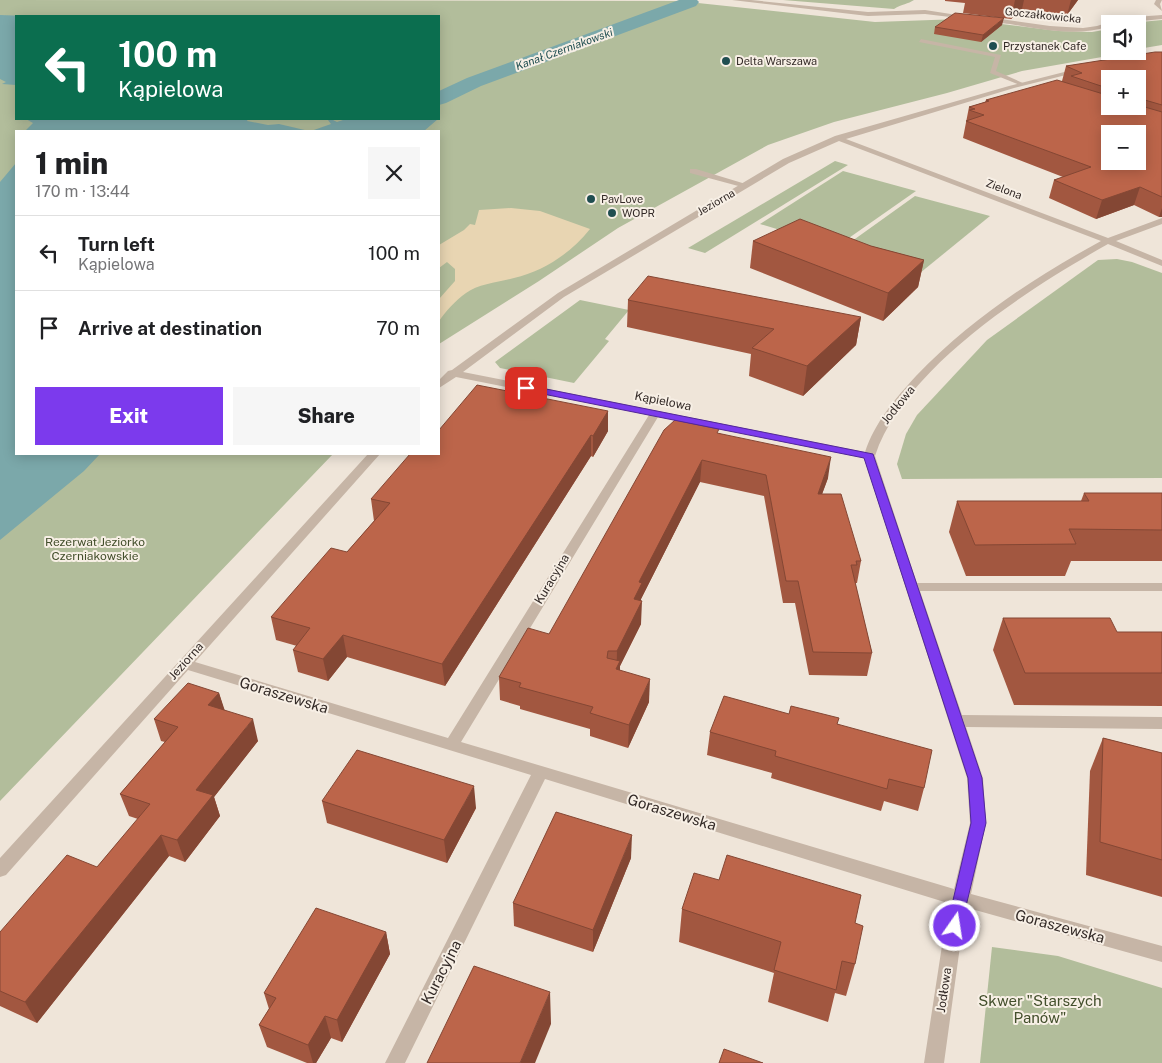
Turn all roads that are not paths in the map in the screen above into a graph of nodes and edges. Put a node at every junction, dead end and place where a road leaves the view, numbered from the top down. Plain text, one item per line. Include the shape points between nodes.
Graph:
1 (735, 0) edge
2 (1159, 0) edge
3 (1162, 9) edge
4 (970, 17) edge
5 (1162, 17) edge
6 (980, 18) edge
7 (1146, 18) edge
8 (1101, 28) edge
9 (921, 41) dead end
10 (1084, 70) edge
11 (1024, 84) junction
12 (1044, 89) edge
13 (838, 138) junction
14 (693, 171) dead end
15 (745, 185) junction
16 (1162, 220) edge
17 (1108, 241) junction
18 (1162, 263) edge
19 (452, 373) junction
20 (440, 384) edge
21 (655, 414) junction
22 (373, 455) edge
23 (869, 456) junction
24 (911, 587) junction
25 (1162, 587) edge
26 (184, 664) junction
27 (956, 721) junction
28 (1162, 723) edge
29 (451, 745) junction
30 (540, 773) junction
31 (0, 870) edge
32 (961, 899) junction
33 (1162, 954) edge
34 (395, 1063) edge
35 (934, 1063) edge

1 - 4 street via 868,14 925,12
2 - 3 street
5 - 7 street, Goczałkowicka
6 - 8 street, Goczałkowicka via 1070,29
9 - 11 street via 999,56 992,72
10 - 11 street, Jeziorna
11 - 12 street
11 - 13 street, Jeziorna
13 - 15 street, Jeziorna via 786,161
13 - 17 street, Zielona
14 - 15 street
15 - 19 street, Jeziorna via 561,295
16 - 17 street
17 - 18 street, Zielona
17 - 23 street, Jodłowa via 1036,281 944,352 884,420
19 - 20 street, Jeziorna
19 - 21 street, Kąpielowa
21 - 23 street, Kąpielowa
21 - 29 street, Kuracyjna
22 - 26 street, Jeziorna
23 - 24 street, Jodłowa
24 - 25 street
24 - 27 street, Jodłowa
26 - 29 street, Goraszewska
26 - 31 street, Jeziorna
27 - 28 street
27 - 32 street, Jodłowa via 975,778 978,823
29 - 30 street, Goraszewska
30 - 32 street, Goraszewska
30 - 34 street, Kuracyjna
32 - 33 street, Goraszewska
32 - 35 street, Jodłowa

